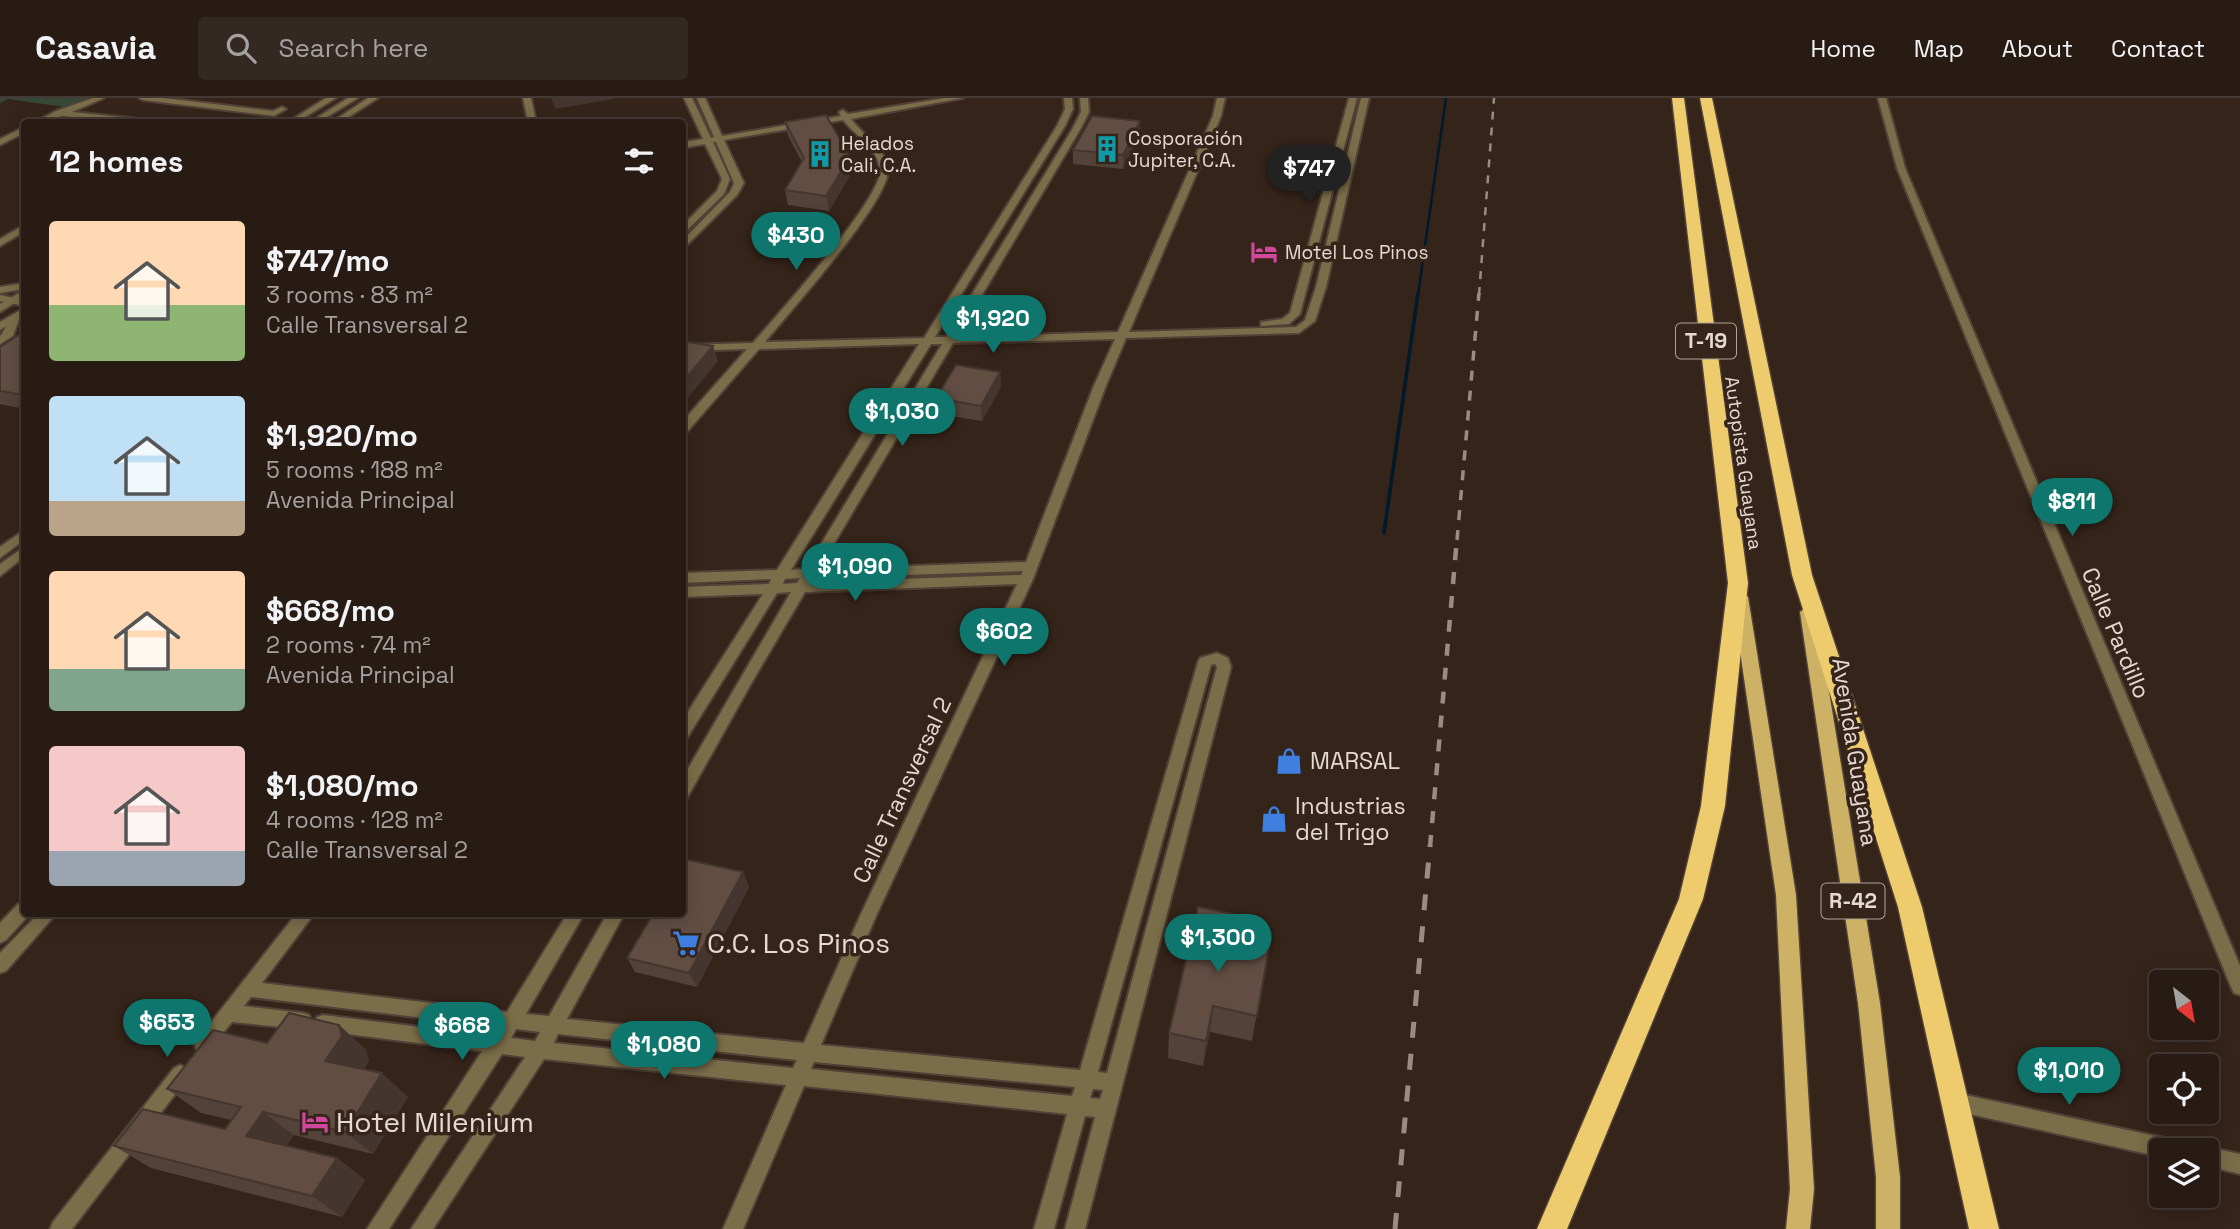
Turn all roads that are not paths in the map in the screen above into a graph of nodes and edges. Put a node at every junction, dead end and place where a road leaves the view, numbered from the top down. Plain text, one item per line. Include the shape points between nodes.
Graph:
1 (100, 98) edge
2 (143, 98) edge
3 (332, 98) edge
4 (354, 98) edge
5 (374, 98) edge
6 (527, 98) edge
7 (688, 98) edge
8 (701, 98) edge
9 (921, 98) edge
10 (959, 98) edge
11 (1221, 98) edge
12 (1678, 98) edge
13 (1706, 98) edge
14 (1882, 98) edge
15 (192, 99) edge
16 (1353, 100) edge
17 (1365, 100) edge
18 (906, 102) edge
19 (1068, 106) edge
20 (1084, 106) edge
21 (59, 113) junction
22 (844, 115) junction
23 (46, 119) edge
24 (112, 119) edge
25 (297, 119) edge
26 (319, 119) edge
27 (341, 119) edge
28 (531, 119) edge
29 (1346, 128) junction
30 (1359, 129) junction
31 (21, 132) edge
32 (718, 136) junction
33 (705, 138) junction
34 (686, 139) edge
35 (0, 142) edge
36 (686, 144) edge
37 (1333, 174) junction
38 (1348, 175) junction
39 (725, 183) junction
40 (739, 183) junction
41 (686, 227) edge
42 (21, 230) edge
43 (0, 243) edge
44 (686, 243) edge
45 (1303, 285) junction
46 (21, 286) edge
47 (1321, 287) junction
48 (0, 290) edge
49 (0, 298) edge
50 (19, 302) edge
51 (0, 309) edge
52 (20, 314) edge
53 (1291, 320) junction
54 (0, 327) edge
55 (1123, 330) junction
56 (1299, 330) junction
57 (929, 336) junction
58 (951, 336) junction
59 (762, 337) junction
60 (686, 339) edge
61 (0, 341) edge
62 (755, 347) junction
63 (686, 348) edge
64 (686, 425) edge
65 (0, 538) edge
66 (21, 542) edge
67 (21, 543) edge
68 (21, 545) edge
69 (0, 554) edge
70 (906, 570) junction
71 (0, 571) edge
72 (809, 573) junction
73 (1028, 573) junction
74 (781, 574) junction
75 (1802, 575) junction
76 (686, 578) edge
77 (1738, 583) junction
78 (900, 585) junction
79 (800, 588) junction
80 (772, 589) junction
81 (686, 592) edge
82 (686, 728) edge
83 (686, 787) edge
84 (21, 912) edge
85 (45, 917) edge
86 (304, 917) edge
87 (574, 917) edge
88 (614, 917) edge
89 (0, 935) edge
90 (0, 965) edge
91 (2240, 987) edge
92 (247, 989) junction
93 (228, 1013) junction
94 (513, 1020) junction
95 (552, 1026) junction
96 (497, 1045) junction
97 (540, 1050) junction
98 (809, 1053) junction
99 (799, 1076) junction
100 (1085, 1080) junction
101 (1112, 1082) junction
102 (1956, 1102) junction
103 (1078, 1107) junction
104 (1105, 1109) junction
105 (2149, 1144) edge
106 (2219, 1160) edge
107 (2240, 1164) edge
108 (60, 1229) edge
109 (377, 1229) edge
110 (421, 1229) edge
111 (733, 1229) edge
112 (1044, 1229) edge
113 (1075, 1229) edge
114 (1552, 1229) edge
115 (1798, 1229) edge
116 (1888, 1229) edge
117 (1984, 1229) edge

1 - 21 street
2 - 15 street
3 - 25 street
4 - 26 street
5 - 27 street
6 - 28 street
7 - 33 street
8 - 32 street
9 - 18 street
10 - 18 street
11 - 55 street, Calle Transversal 2
12 - 77 highway, Autopista Guayana / T-19
13 - 75 highway, Autopista Guayana / T-19
14 - 91 street, Calle Pardillo via 1901,168
15 - 15 street via 282,109 274,114
16 - 17 street
16 - 29 street
17 - 30 street
18 - 22 street
19 - 20 street
19 - 57 street
20 - 58 street
21 - 23 street
21 - 24 street
22 - 32 street
22 - 59 street via 881,161 881,187 830,259
29 - 30 street
29 - 37 street
30 - 38 street
31 - 35 street
32 - 33 street
32 - 40 street
33 - 34 street
33 - 36 street
33 - 39 street
37 - 38 street
37 - 45 street
38 - 47 street
39 - 40 street
39 - 41 street
40 - 44 street
42 - 43 street
45 - 47 street
45 - 53 street
46 - 48 street
47 - 56 street via 1310,321
49 - 50 street
50 - 51 street
52 - 54 street
52 - 61 street
53 - 55 street
53 - 56 street
55 - 56 street
55 - 58 street
55 - 73 street, Calle Transversal 2
57 - 58 street
57 - 59 street
57 - 62 street
57 - 74 street
58 - 72 street
59 - 60 street
59 - 62 street
62 - 63 street
62 - 64 street
65 - 66 street
67 - 69 street
68 - 71 street
70 - 72 street
70 - 73 street
70 - 78 street
72 - 74 street
72 - 79 street
73 - 78 street
73 - 98 street, Calle Transversal 2
74 - 76 street
74 - 80 street
75 - 102 highway, Autopista Guayana via 1910,907
75 - 116 main road, Avenida Guayana / R-42 via 1869,1003 1888,1177
77 - 114 highway, Autopista Guayana via 1704,856 1691,900
77 - 115 main road via 1786,895 1802,1189
78 - 79 street
79 - 80 street
79 - 83 street
80 - 81 street
80 - 82 street
84 - 89 street
85 - 90 street
86 - 92 street
87 - 94 street
88 - 95 street
92 - 93 street
92 - 94 street
93 - 96 street
93 - 108 street
94 - 95 street
94 - 96 street
95 - 97 street
95 - 98 street
96 - 97 street
96 - 109 street
97 - 99 street
97 - 110 street
98 - 99 street, Calle Transversal 2
98 - 100 street
99 - 103 street
99 - 111 street, Calle Transversal 2
100 - 101 street
100 - 101 street via 1205,662 1217,658 1224,667
100 - 103 street
101 - 104 street
102 - 105 street
102 - 117 highway, Autopista Guayana
103 - 104 street
103 - 112 street
104 - 113 street
106 - 107 street

